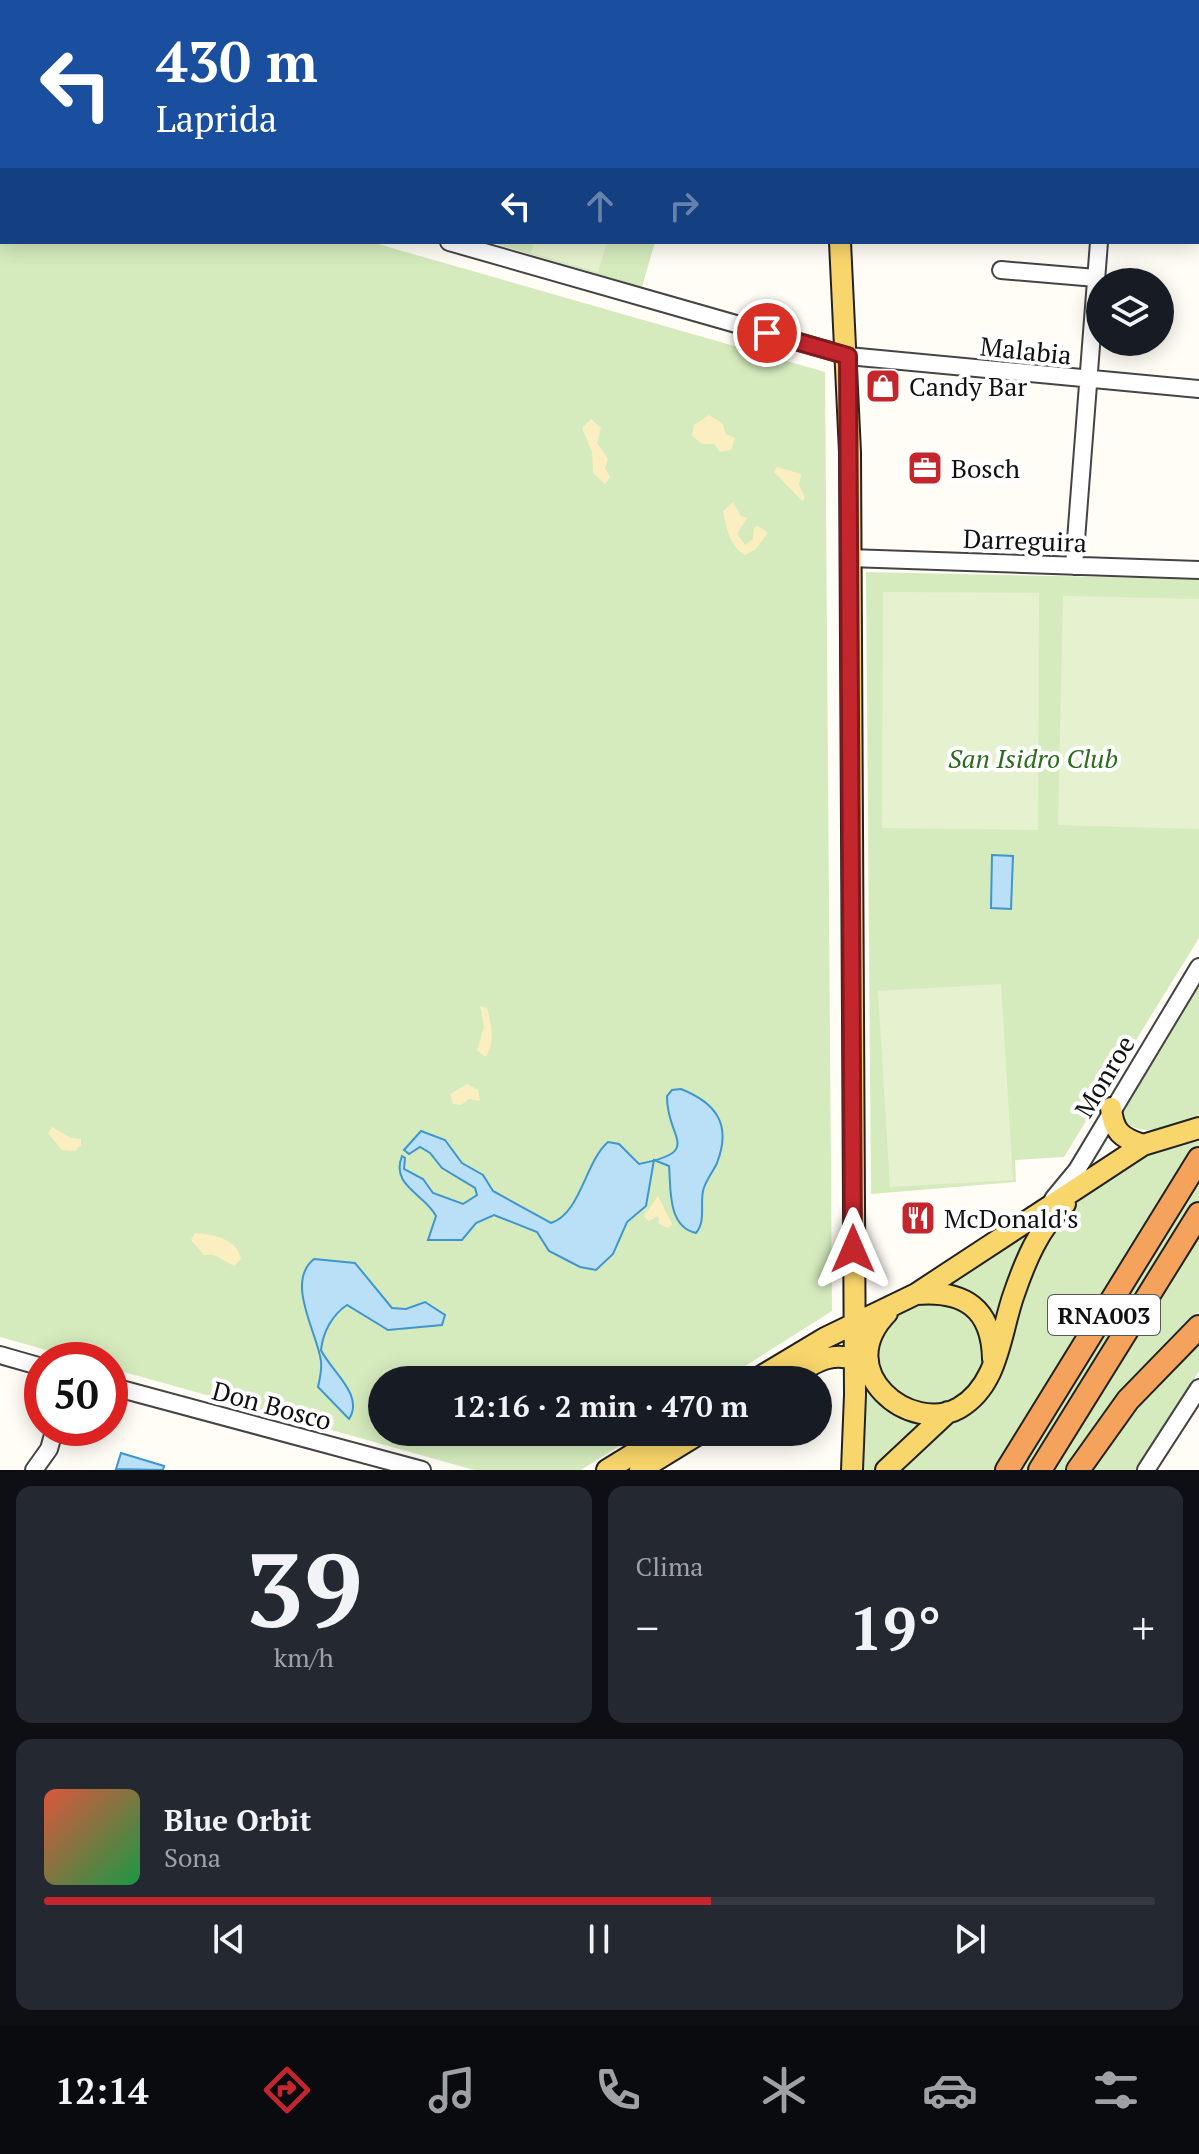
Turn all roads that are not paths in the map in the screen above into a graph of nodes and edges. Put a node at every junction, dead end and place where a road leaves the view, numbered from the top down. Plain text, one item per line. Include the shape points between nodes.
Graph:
1 (456, 244) edge
2 (840, 244) edge
3 (1099, 244) edge
4 (1097, 268) edge
5 (1001, 270) dead end
6 (1086, 277) edge
7 (848, 356) junction
8 (1091, 356) edge
9 (1089, 380) junction
10 (1199, 389) edge
11 (849, 558) junction
12 (1074, 566) junction
13 (1199, 570) edge
14 (1199, 967) edge
15 (1111, 1108) junction
16 (1199, 1128) edge
17 (1143, 1145) junction
18 (1199, 1159) edge
19 (1089, 1182) junction
20 (1046, 1207) junction
21 (1199, 1214) edge
22 (916, 1294) junction
23 (895, 1306) junction
24 (854, 1325) junction
25 (1199, 1327) edge
26 (0, 1355) edge
27 (862, 1358) junction
28 (24, 1362) edge
29 (993, 1363) junction
30 (780, 1366) edge
31 (809, 1366) edge
32 (1199, 1388) edge
33 (128, 1391) edge
34 (948, 1412) junction
35 (50, 1446) edge
36 (646, 1446) edge
37 (679, 1446) edge
38 (1151, 1468) edge
39 (34, 1470) edge
40 (422, 1470) edge
41 (607, 1470) edge
42 (640, 1470) edge
43 (852, 1470) edge
44 (886, 1470) edge
45 (1007, 1470) edge
46 (1040, 1470) edge
47 (1078, 1470) edge

1 - 7 street, Malabia
2 - 7 main road
3 - 4 street
5 - 6 street
7 - 9 street, Malabia
7 - 11 main road
8 - 9 street
9 - 10 street, Malabia
9 - 12 street
11 - 12 street, Darreguira
11 - 24 main road
12 - 13 street, Darreguira
14 - 15 street, Monroe
15 - 17 main road via 1118,1133
15 - 20 street, Monroe via 1077,1170
16 - 17 main road
17 - 19 main road
18 - 45 highway, RNA003
19 - 20 main road
19 - 29 main road via 1053,1217 1029,1256
20 - 22 main road
21 - 46 highway, RNA003
22 - 23 main road
22 - 29 main road via 951,1294 973,1306 985,1319
23 - 24 main road
23 - 27 main road via 876,1325
24 - 27 main road
24 - 30 main road
25 - 47 highway via 1128,1400
26 - 28 street
27 - 31 main road via 826,1356
27 - 34 main road via 880,1389 899,1404
27 - 43 main road
29 - 34 main road via 976,1395
32 - 38 street
33 - 40 street, Don Bosco
34 - 44 main road
35 - 39 street
36 - 41 main road
37 - 42 main road

